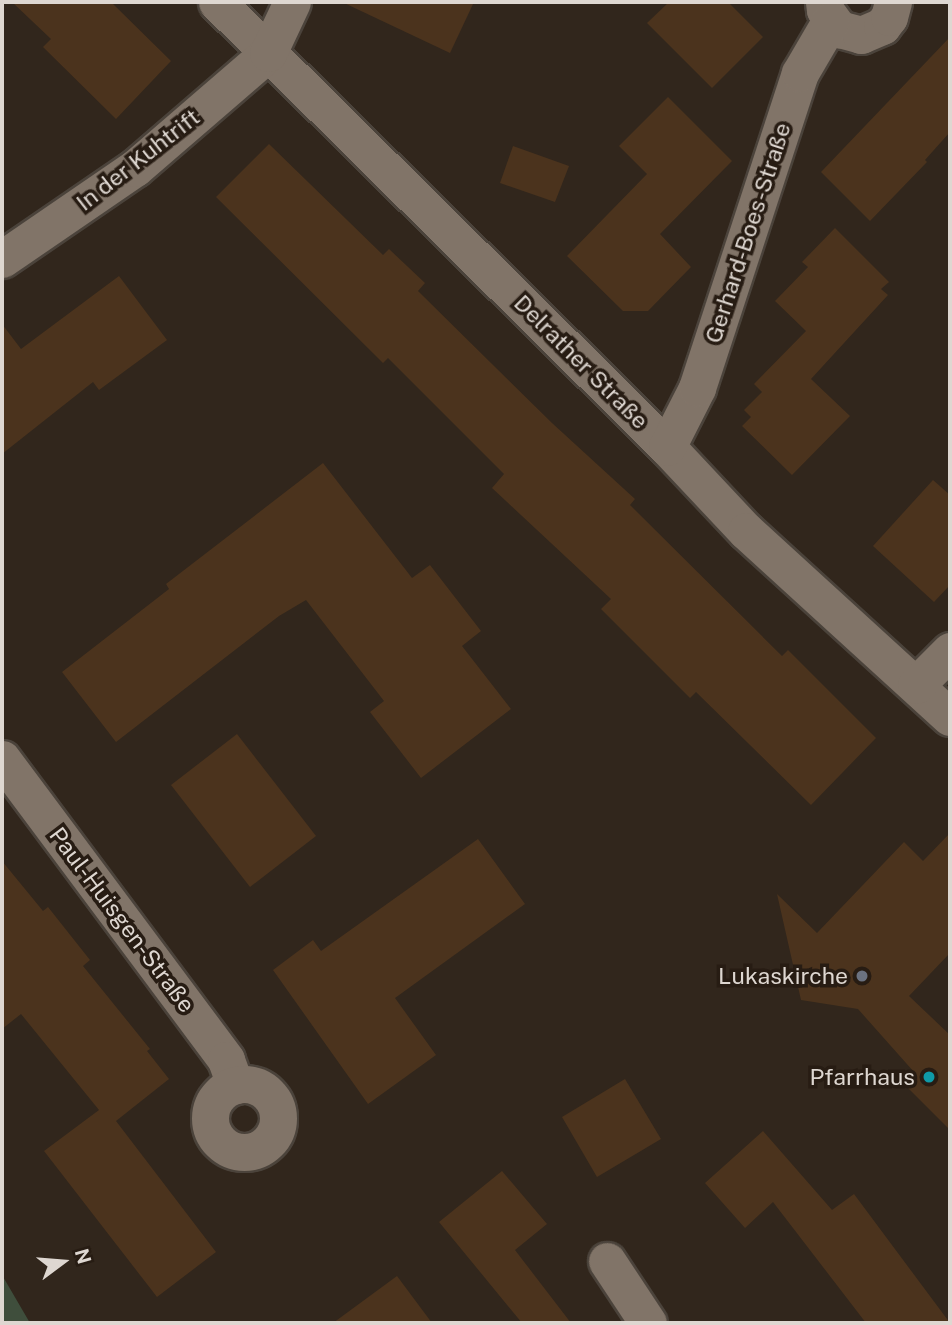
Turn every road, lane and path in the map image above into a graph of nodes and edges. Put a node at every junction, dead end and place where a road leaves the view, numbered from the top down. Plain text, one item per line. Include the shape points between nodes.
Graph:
1 (217, 2) edge
2 (292, 2) edge
3 (892, 2) edge
4 (827, 11) edge
5 (268, 53) junction
6 (2, 259) edge
7 (667, 447) junction
8 (950, 651) edge
9 (916, 685) junction
10 (950, 717) edge
11 (2, 759) edge
12 (235, 1085) dead end
13 (607, 1261) dead end
14 (648, 1323) edge

1 - 5 street, Delrather Straße
2 - 5 street
3 - 4 street, Gerhard-Boes-Straße via 889,17 872,32 849,33
4 - 7 street, Gerhard-Boes-Straße via 800,73 697,388
5 - 6 street, In der Kuhtrift via 135,168
5 - 7 street, Delrather Straße
7 - 9 street, Delrather Straße via 746,531
8 - 9 street
9 - 10 street, Delrather Straße
11 - 12 street, Paul-Huisgen-Straße via 226,1060
13 - 14 street

